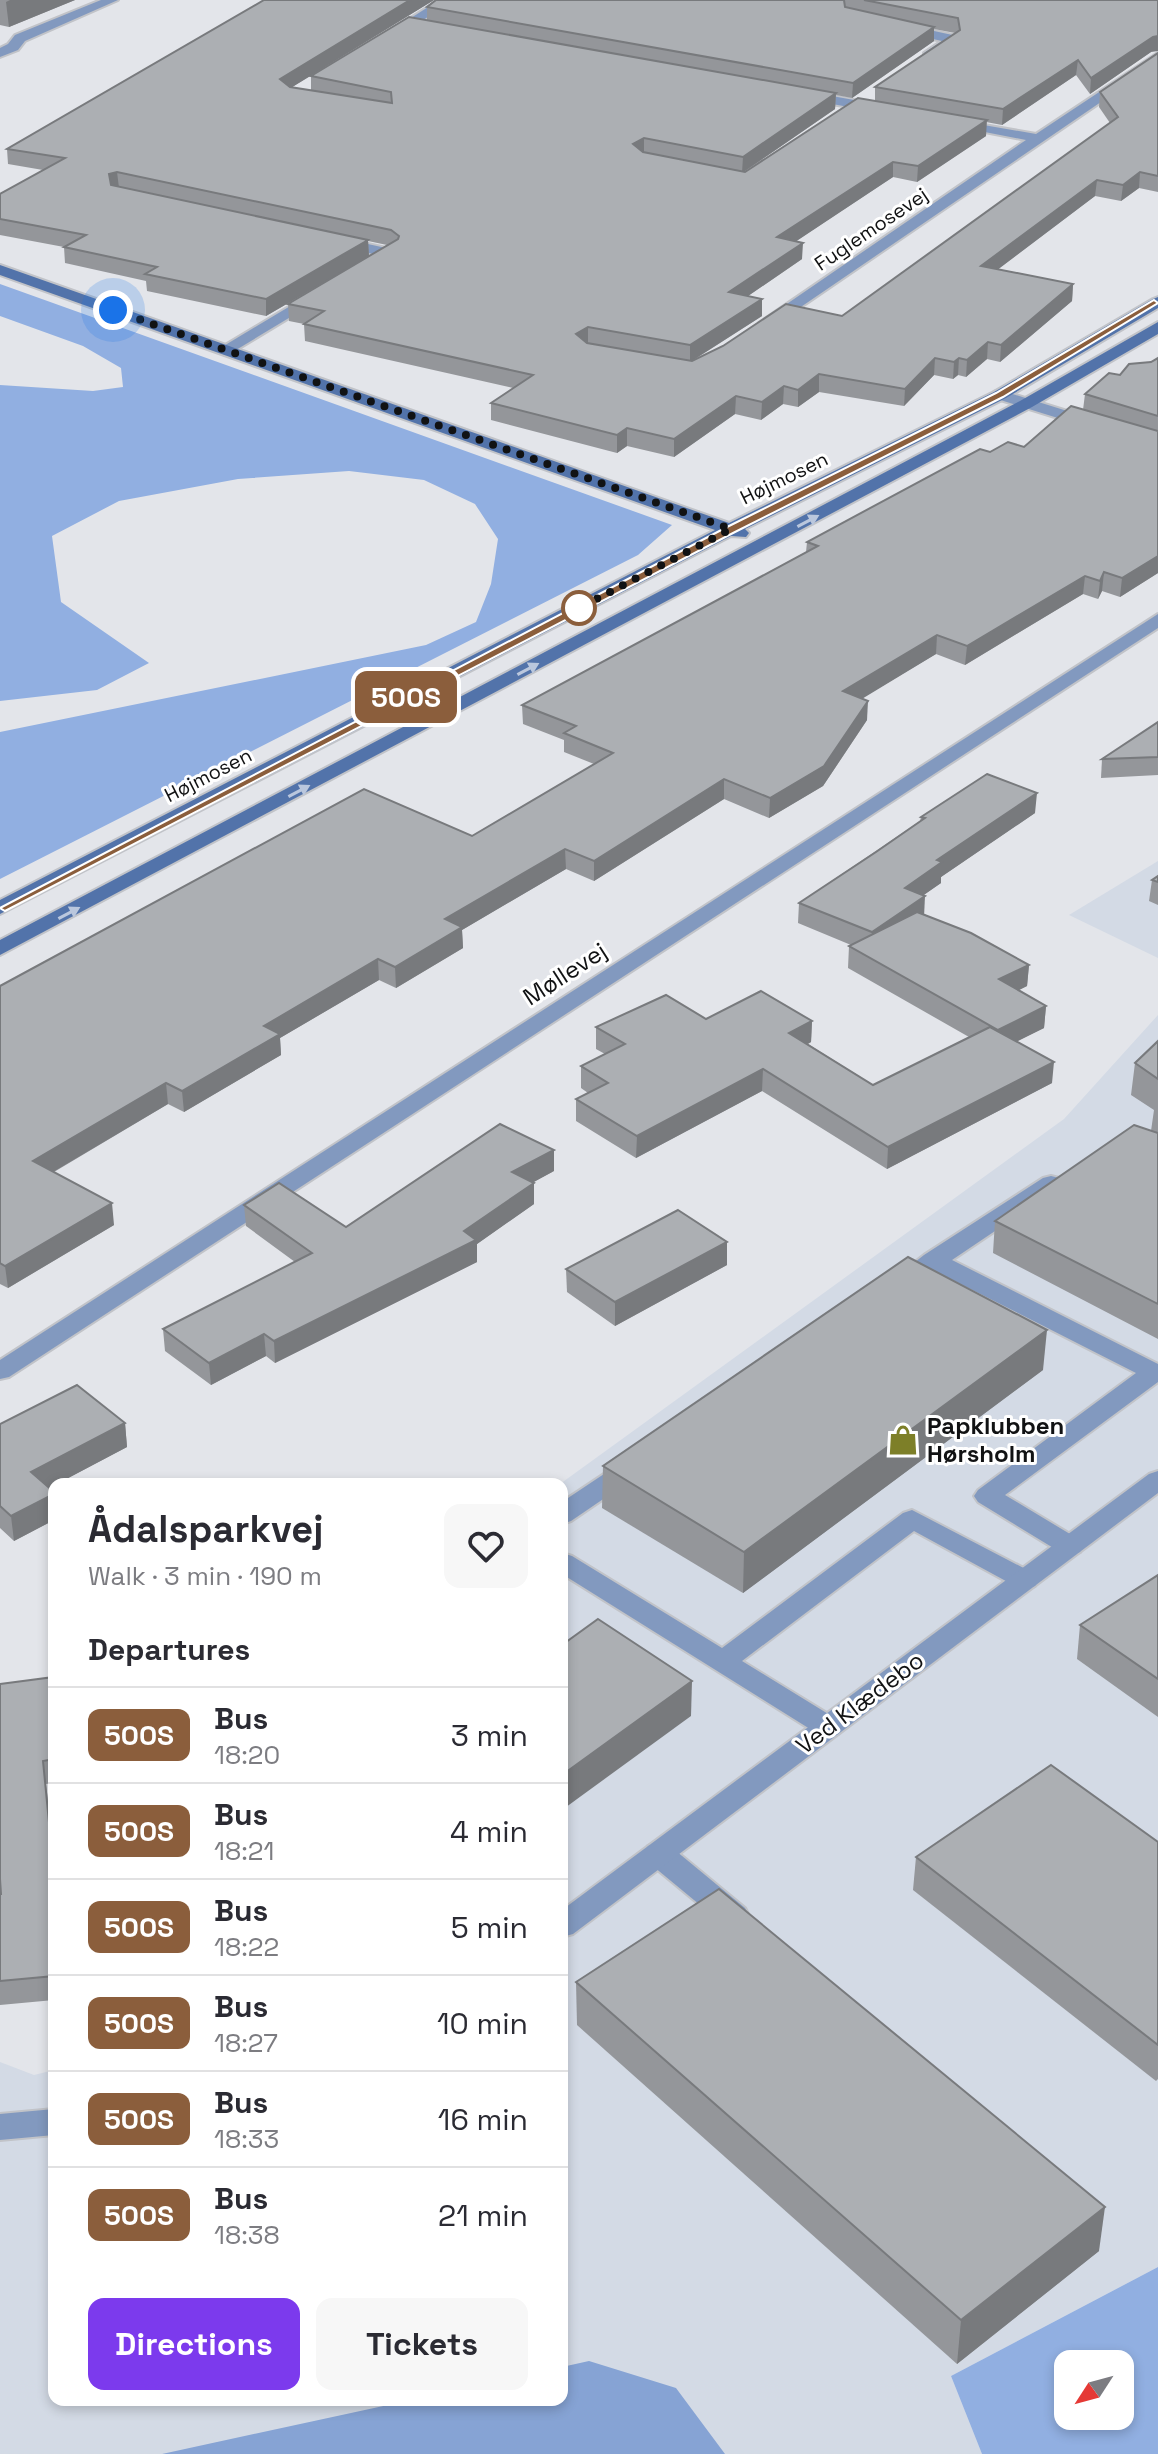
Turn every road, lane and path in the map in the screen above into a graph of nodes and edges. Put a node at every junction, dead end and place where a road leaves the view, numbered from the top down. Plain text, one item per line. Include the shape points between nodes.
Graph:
1 (112, 0) edge
2 (448, 0) edge
3 (408, 25) junction
4 (893, 26) edge
5 (424, 28) edge
6 (382, 41) edge
7 (0, 53) edge
8 (1158, 57) edge
9 (918, 64) edge
10 (783, 91) edge
11 (866, 100) junction
12 (891, 110) edge
13 (848, 113) edge
14 (936, 119) edge
15 (1041, 139) junction
16 (314, 237) edge
17 (363, 268) edge
18 (0, 270) edge
19 (337, 284) edge
20 (1158, 302) edge
21 (1158, 327) edge
22 (754, 332) edge
23 (225, 350) junction
24 (1000, 395) junction
25 (1026, 404) junction
26 (1113, 430) edge
27 (731, 529) junction
28 (768, 543) junction
29 (1158, 620) edge
30 (0, 908) edge
31 (0, 949) edge
32 (1077, 1166) edge
33 (933, 1260) junction
34 (882, 1295) edge
35 (0, 1371) edge
36 (1156, 1373) edge
37 (652, 1454) edge
38 (1158, 1480) edge
39 (568, 1511) edge
40 (1070, 1546) junction
41 (568, 1566) edge
42 (1025, 1580) junction
43 (722, 1662) junction
44 (828, 1727) junction
45 (659, 1854) junction
46 (568, 1922) edge
47 (757, 1935) edge
48 (48, 2123) edge
49 (0, 2127) edge

1 - 7 street via 20,38
2 - 3 street
3 - 5 street
3 - 6 street
4 - 9 street via 952,39
8 - 15 street, Fuglemosevej
10 - 11 street
11 - 12 street
11 - 13 street
14 - 15 street
15 - 22 street, Fuglemosevej
16 - 17 street via 390,253
18 - 23 street
19 - 23 street
20 - 24 street, Højmosen
21 - 25 street, Højmosen
23 - 27 street
24 - 25 street
24 - 27 street, Højmosen
25 - 26 street
28 -> 25 street, Højmosen
27 - 28 street
27 - 30 street, Højmosen
31 -> 28 street, Højmosen
29 - 35 street, Møllevej
32 - 33 street
33 - 34 street
33 - 36 street
36 - 40 street via 987,1496
37 - 39 street
38 - 40 street, Ved Klædebo
40 - 42 street, Ved Klædebo
41 - 43 street
42 - 43 street via 912,1519
42 - 44 street, Ved Klædebo
43 - 44 street
44 - 45 street, Ved Klædebo
45 - 46 street, Ved Klædebo
45 - 47 street
48 - 49 street

